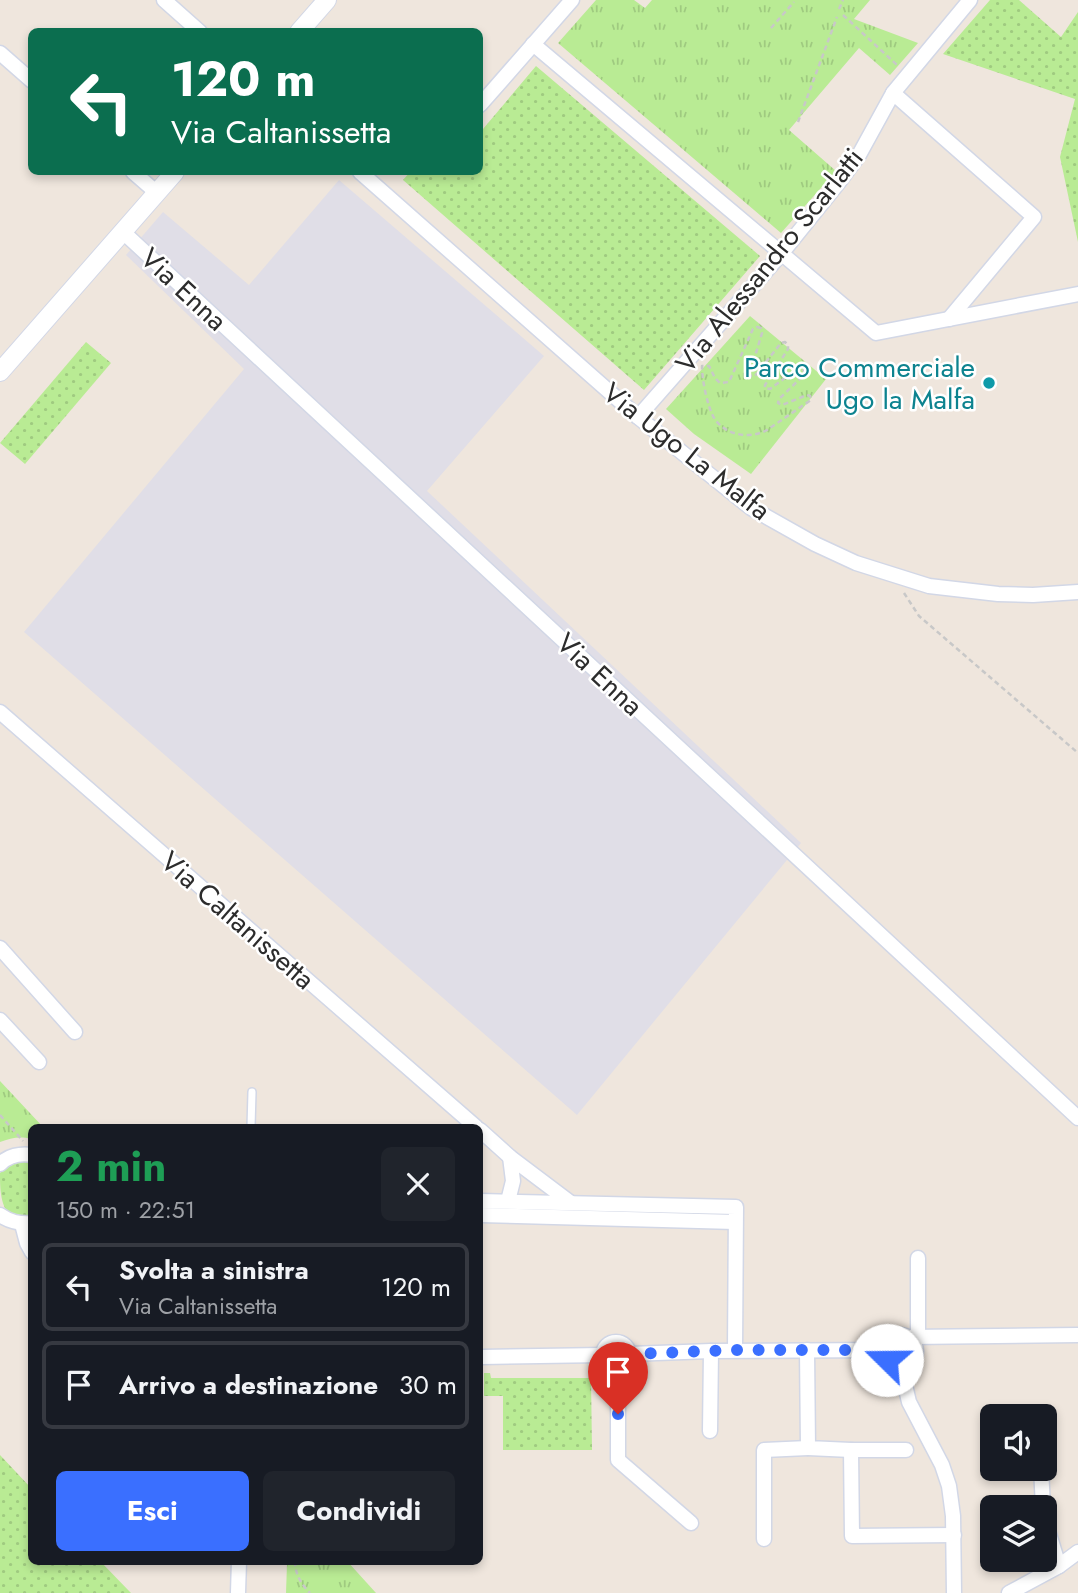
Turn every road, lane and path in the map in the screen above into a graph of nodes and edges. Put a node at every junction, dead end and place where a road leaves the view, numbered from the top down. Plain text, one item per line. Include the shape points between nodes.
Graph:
1 (164, 0) edge
2 (572, 0) edge
3 (843, 0) edge
4 (970, 0) edge
5 (324, 1) edge
6 (794, 2) dead end
7 (839, 9) dead end
8 (843, 15) dead end
9 (837, 17) dead end
10 (196, 28) edge
11 (302, 28) edge
12 (771, 28) dead end
13 (533, 44) junction
14 (0, 53) edge
15 (900, 67) dead end
16 (28, 78) edge
17 (892, 93) junction
18 (483, 102) edge
19 (798, 122) dead end
20 (136, 175) edge
21 (172, 175) edge
22 (363, 175) edge
23 (156, 192) junction
24 (122, 231) junction
25 (781, 254) junction
26 (1078, 294) edge
27 (949, 319) junction
28 (0, 372) edge
29 (765, 386) joint
30 (638, 417) junction
31 (892, 576) junction
32 (1078, 592) edge
33 (0, 712) edge
34 (1078, 753) edge
35 (0, 948) edge
36 (0, 1020) edge
37 (75, 1032) dead end
38 (39, 1062) dead end
39 (252, 1091) dead end
40 (0, 1115) edge
41 (1078, 1118) edge
42 (251, 1124) edge
43 (473, 1124) edge
44 (483, 1133) edge
45 (23, 1141) dead end
46 (28, 1155) edge
47 (510, 1157) junction
48 (1, 1162) edge
49 (483, 1201) edge
50 (508, 1201) junction
51 (571, 1203) junction
52 (0, 1214) edge
53 (483, 1215) edge
54 (736, 1215) junction
55 (27, 1224) edge
56 (28, 1245) edge
57 (918, 1258) dead end
58 (1078, 1335) edge
59 (914, 1337) junction
60 (735, 1350) junction
61 (807, 1350) junction
62 (884, 1350) junction
63 (710, 1351) junction
64 (630, 1354) junction
65 (603, 1356) junction
66 (483, 1358) edge
67 (618, 1368) junction
68 (901, 1368) junction
69 (710, 1431) dead end
70 (808, 1448) junction
71 (852, 1450) junction
72 (906, 1450) dead end
73 (691, 1522) dead end
74 (954, 1535) junction
75 (764, 1539) dead end
76 (1078, 1552) edge
77 (1057, 1560) edge
78 (239, 1565) edge
79 (295, 1565) edge
80 (1059, 1566) junction
81 (238, 1593) edge
82 (310, 1593) edge
83 (954, 1593) edge
84 (1009, 1593) edge

1 - 10 street
2 - 13 street
3 - 7 path
4 - 17 street, Via Alessandro Scarlatti
5 - 11 street
6 - 12 path
8 - 15 path
9 - 19 path
13 - 18 street
13 - 25 street
14 - 16 street
17 - 25 street, Via Alessandro Scarlatti via 852,165
17 - 27 street via 1034,217
20 - 23 street
21 - 23 street
22 - 30 street, Via Ugo La Malfa
23 - 24 street
24 - 28 street
24 - 41 street, Via Enna
25 - 27 street via 876,333
25 - 30 street, Via Alessandro Scarlatti
26 - 27 street
29 - 29 path via 788,347 781,343 755,376 750,376 760,327 753,330 729,382 720,383 709,366 702,366 713,418 734,433 761,433 811,400 805,395 778,403 804,375 802,368 770,388
30 - 31 street, Via Ugo La Malfa via 751,508 856,564
31 - 32 street, Via Ugo La Malfa via 929,586 998,594
31 - 34 path via 919,616
33 - 43 street, Via Caltanissetta
35 - 37 street
36 - 38 street
39 - 42 lane
40 - 45 path
44 - 47 street, Via Caltanissetta
46 - 48 street
47 - 50 street via 513,1181
47 - 51 street, Via Caltanissetta
49 - 50 street
50 - 51 street
51 - 54 street
52 - 55 street via 10,1222
53 - 54 street
54 - 60 street
55 - 56 street
57 - 59 street
58 - 59 street
59 - 62 street via 893,1336
59 - 68 street via 915,1358
60 - 61 street
60 - 63 street
61 - 62 street
61 - 70 street
62 - 68 street via 887,1360
63 - 64 street
63 - 69 street
64 - 65 street via 624,1343 616,1341 605,1347
64 - 67 street
65 - 66 street
65 - 67 street via 606,1364
67 - 73 street via 618,1460
68 - 74 street via 909,1402 946,1475
70 - 71 street
70 - 75 street via 764,1450
71 - 72 street
71 - 74 street via 852,1536
74 - 83 street
76 - 80 street
77 - 80 street
78 - 81 street
79 - 82 path
80 - 84 street

